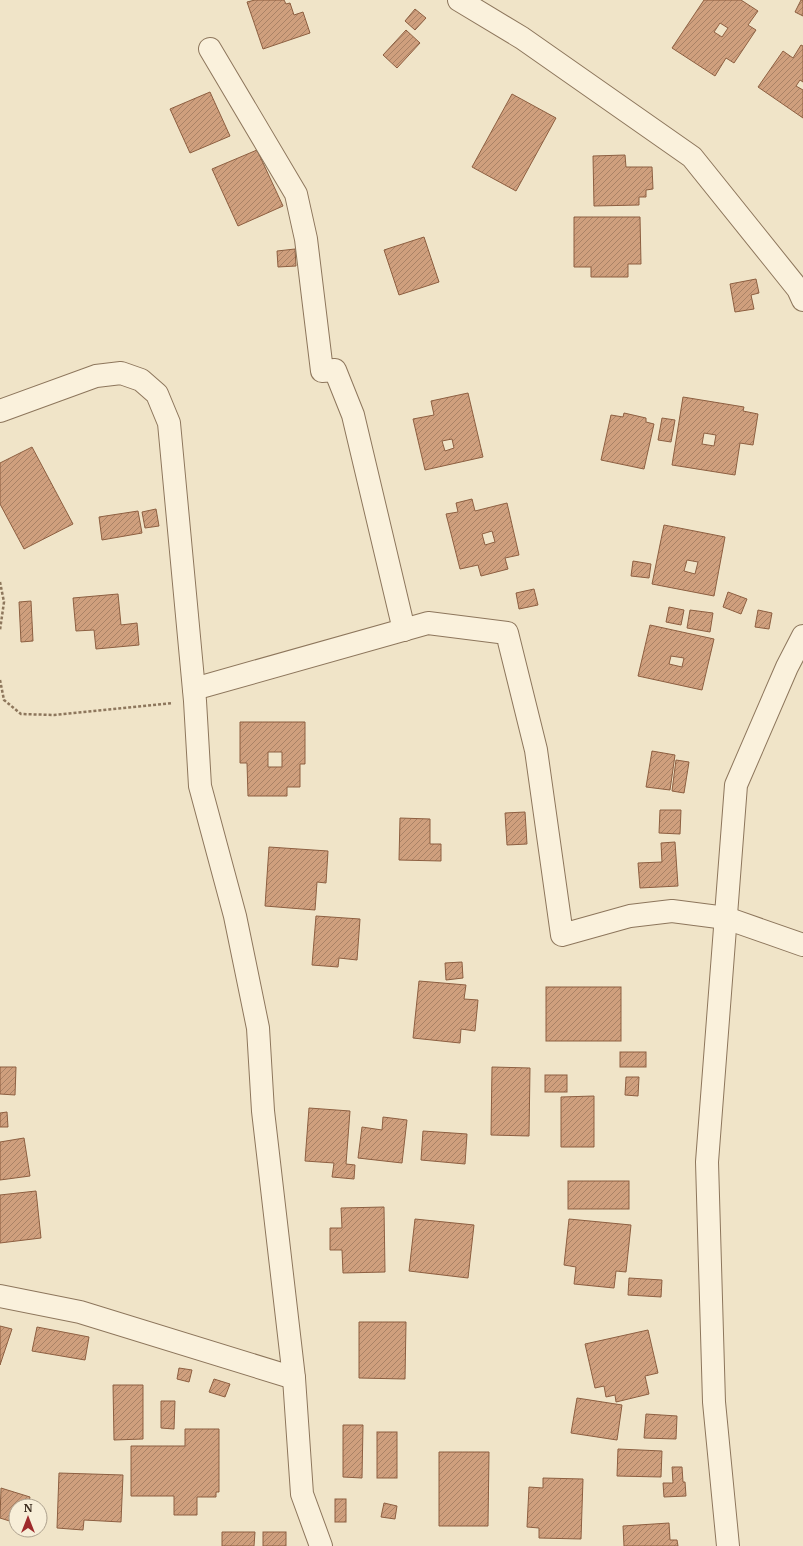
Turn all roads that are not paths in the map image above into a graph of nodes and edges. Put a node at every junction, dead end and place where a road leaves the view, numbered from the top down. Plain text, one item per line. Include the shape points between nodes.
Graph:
1 (459, 0) edge
2 (210, 49) dead end
3 (801, 290) edge
4 (0, 411) edge
5 (404, 630) junction
6 (803, 636) edge
7 (795, 666) edge
8 (194, 695) junction
9 (726, 918) junction
10 (803, 946) edge
11 (0, 1296) edge
12 (294, 1378) junction
13 (321, 1546) edge
14 (728, 1546) edge

1 - 3 street via 522,38 692,157
2 - 5 street via 296,194 306,239 322,371 336,370 353,415
4 - 8 street via 96,376 121,373 141,380 157,394 169,423
5 - 8 street
5 - 9 street via 428,623 507,633 536,750 562,935 630,916 672,911
6 - 7 street
7 - 9 street via 736,784
8 - 12 street via 200,786 235,916 258,1028 263,1111
9 - 10 street
9 - 14 street via 707,1162 714,1402
11 - 12 street via 80,1312
12 - 13 street via 302,1494

